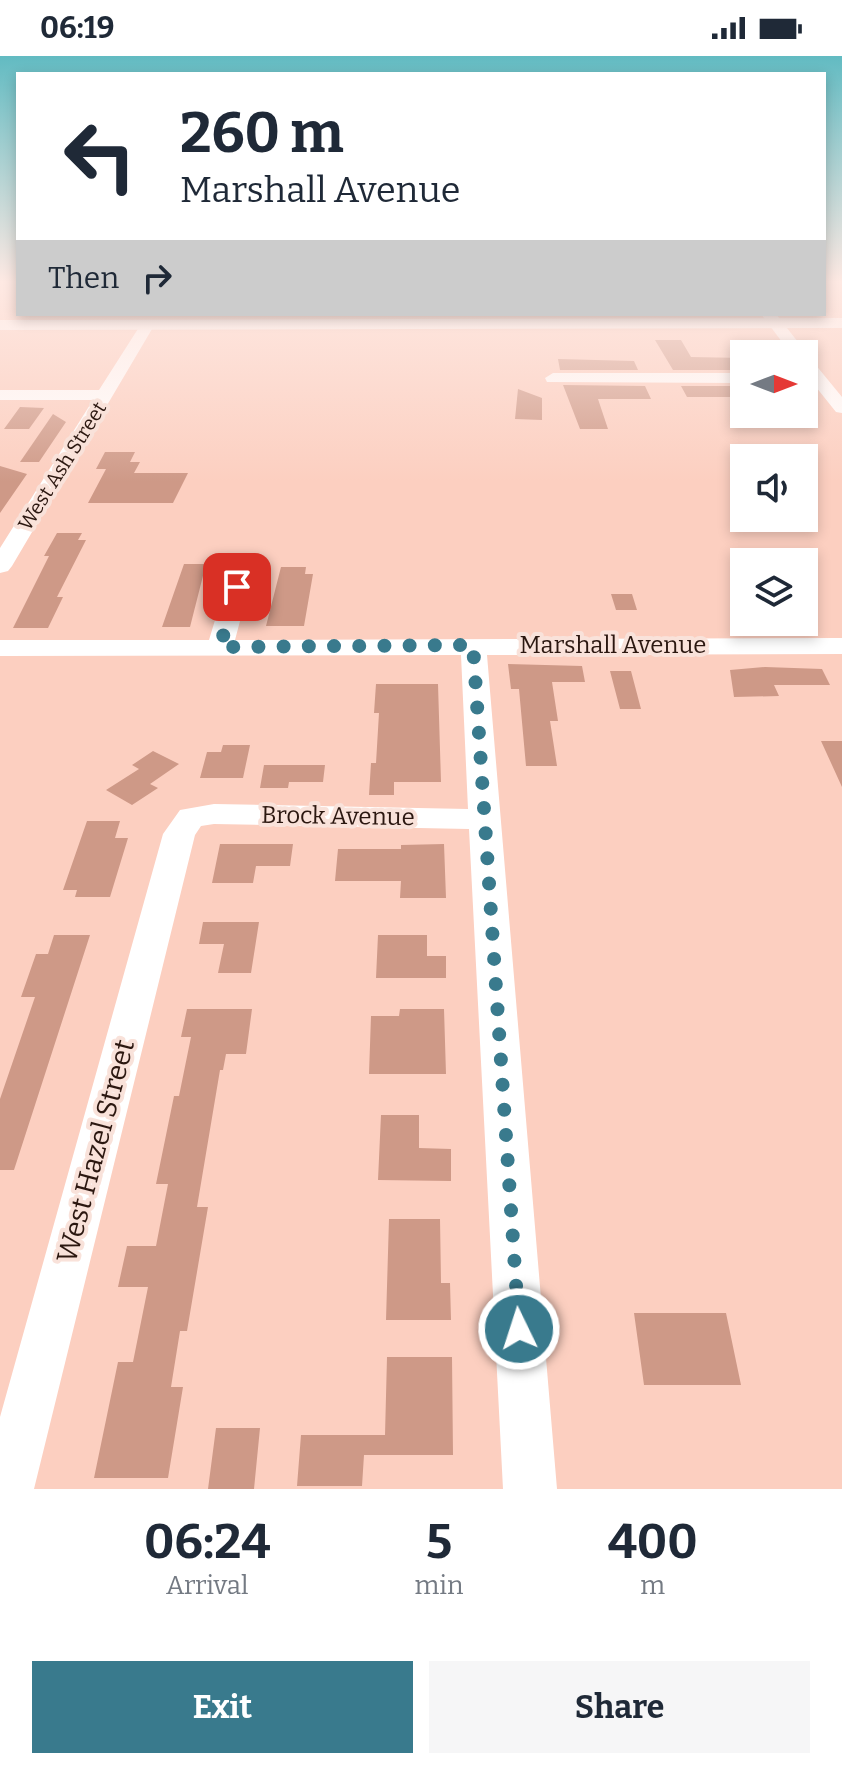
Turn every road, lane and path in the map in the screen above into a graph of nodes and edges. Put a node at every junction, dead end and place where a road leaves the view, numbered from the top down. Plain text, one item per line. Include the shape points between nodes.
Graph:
1 (134, 348) edge
2 (818, 372) edge
3 (842, 374) edge
4 (553, 378) dead end
5 (730, 378) edge
6 (818, 381) edge
7 (0, 395) edge
8 (107, 395) junction
9 (842, 408) edge
10 (0, 566) edge
11 (237, 587) dead end
12 (473, 645) junction
13 (842, 646) edge
14 (220, 647) junction
15 (0, 648) edge
16 (191, 817) joint
17 (484, 819) junction
18 (7, 1489) edge
19 (530, 1489) edge

1 - 8 street, West Ash Street
2 - 3 street
4 - 5 street
6 - 9 street
7 - 8 street
8 - 10 street, West Ash Street
11 - 14 street
12 - 13 street, Marshall Avenue
12 - 14 street, Marshall Avenue
12 - 17 street
14 - 15 street, Marshall Avenue
16 - 17 street, Brock Avenue
16 - 18 street, West Hazel Street via 179,834
17 - 19 street

